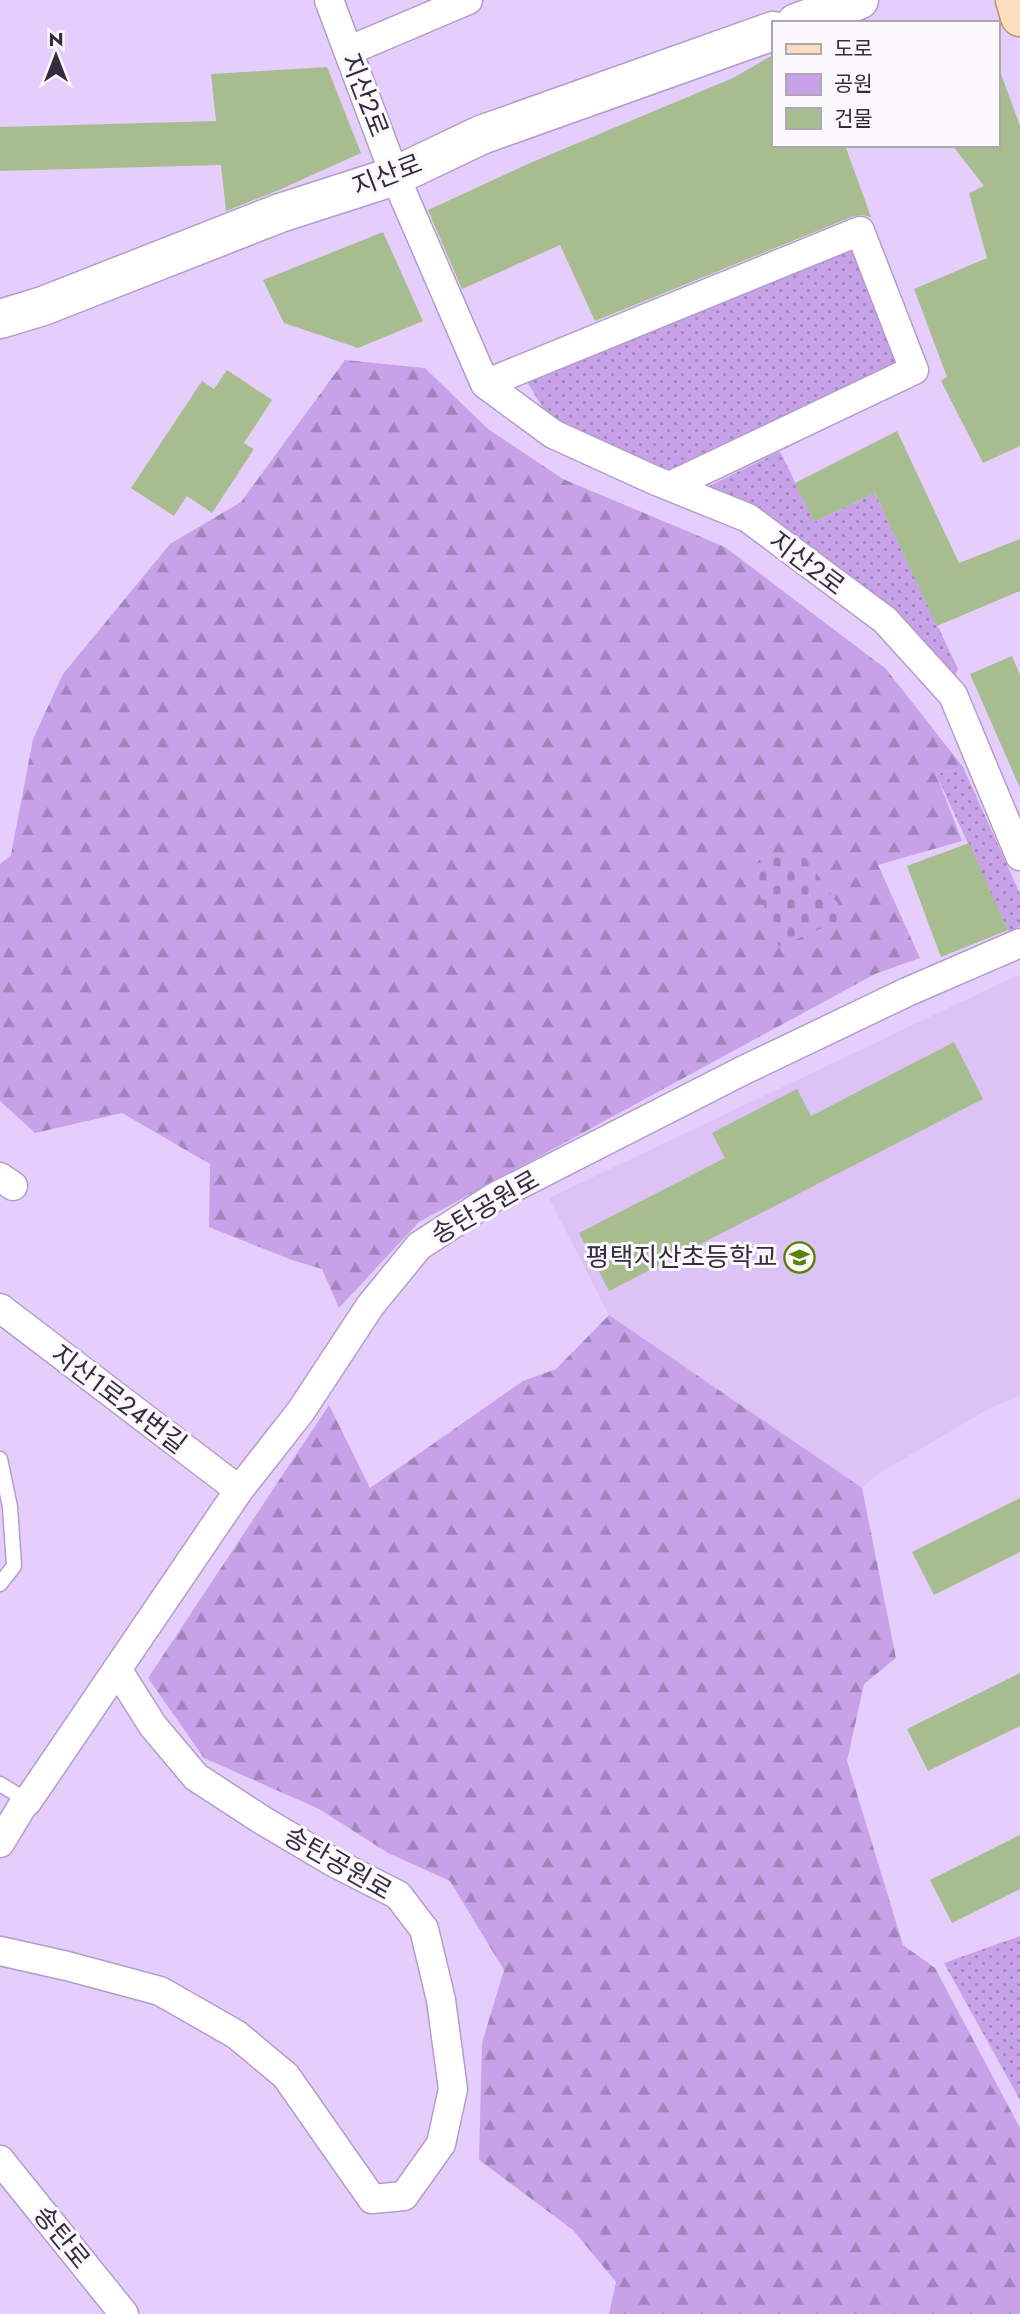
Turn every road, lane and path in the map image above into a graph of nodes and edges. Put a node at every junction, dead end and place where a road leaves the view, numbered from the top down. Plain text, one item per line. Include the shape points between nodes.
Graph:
1 (329, 0) edge
2 (468, 0) edge
3 (859, 0) edge
4 (1015, 0) edge
5 (1020, 17) edge
6 (801, 21) edge
7 (772, 31) edge
8 (348, 51) junction
9 (395, 176) junction
10 (0, 319) edge
11 (485, 384) junction
12 (670, 486) junction
13 (1020, 856) edge
14 (1020, 943) edge
15 (0, 1308) edge
16 (0, 1459) edge
17 (239, 1490) junction
18 (0, 1584) edge
19 (117, 1669) junction
20 (0, 1784) edge
21 (26, 1800) junction
22 (0, 1843) edge
23 (0, 1951) edge
24 (0, 2160) edge
25 (120, 2313) edge

1 - 8 street, 지산2로
2 - 8 street
3 - 6 main road
4 - 5 main road
7 - 9 main road, 지산로 via 481,135
8 - 9 street, 지산2로
9 - 10 main road, 지산로 via 280,213
9 - 11 street, 지산2로
11 - 12 street, 지산2로 via 553,434
11 - 12 street via 860,231 915,370
12 - 13 street, 지산2로 via 748,518 885,620 953,695
14 - 17 street, 송탄공원로 via 742,1071 492,1198 419,1246 370,1306 301,1411
15 - 17 street, 지산1로24번길
16 - 18 lane via 10,1507 14,1566
17 - 19 street, 송탄공원로
19 - 21 street, 송탄공원로
19 - 23 street, 송탄공원로 via 153,1726 196,1777 262,1821 398,1895 424,1929 442,2000 453,2089 442,2144 404,2196 372,2199 286,2076 237,2035 160,1991
20 - 21 lane
21 - 22 street, 송탄공원로
24 - 25 street, 송탄로

